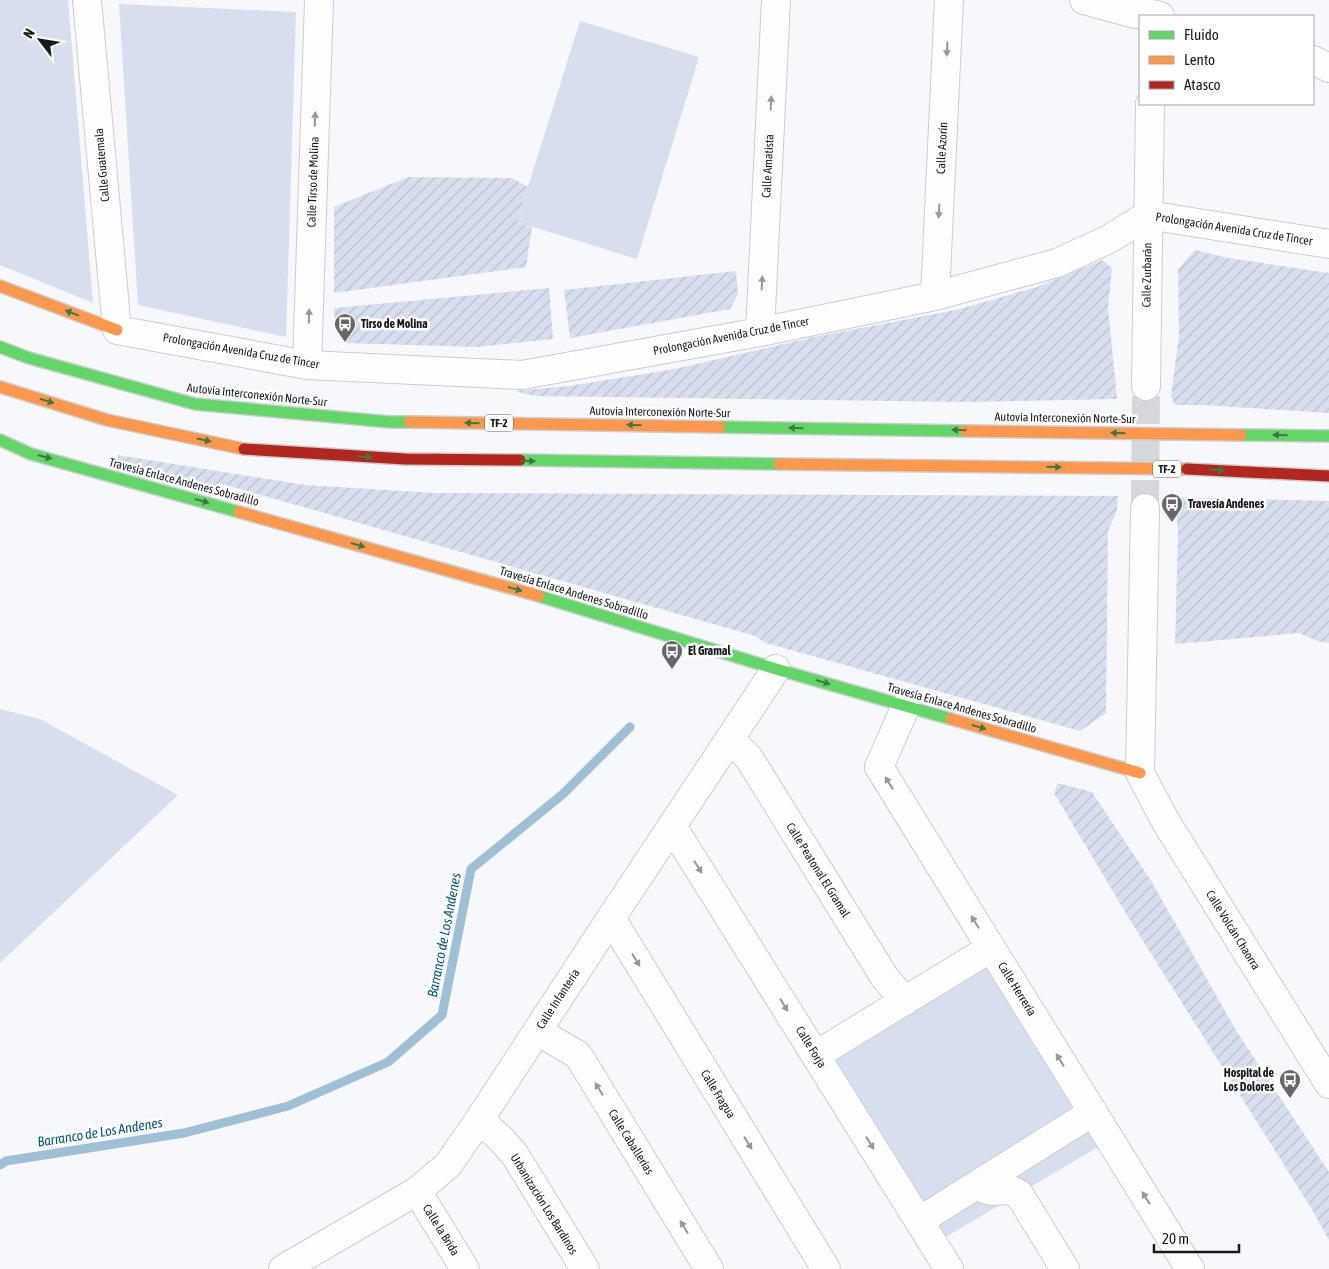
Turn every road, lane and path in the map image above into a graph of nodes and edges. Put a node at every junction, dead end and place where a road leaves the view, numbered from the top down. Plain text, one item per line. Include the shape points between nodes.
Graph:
1 (86, 0) edge
2 (318, 0) edge
3 (776, 0) edge
4 (949, 0) edge
5 (1084, 0) edge
6 (1153, 12) edge
7 (1314, 60) edge
8 (1329, 68) edge
9 (1150, 105) edge
10 (1148, 215) junction
11 (1329, 244) edge
12 (0, 286) edge
13 (935, 296) junction
14 (117, 330) junction
15 (760, 332) junction
16 (0, 347) edge
17 (307, 365) junction
18 (0, 386) edge
19 (1146, 386) tunnel mouth
20 (1329, 436) edge
21 (0, 440) edge
22 (1329, 476) edge
23 (1146, 508) tunnel mouth
24 (776, 669) junction
25 (906, 706) junction
26 (730, 739) junction
27 (1140, 773) junction
28 (672, 826) junction
29 (610, 918) junction
30 (992, 948) junction
31 (906, 1001) junction
32 (537, 1031) junction
33 (816, 1055) junction
34 (1329, 1084) edge
35 (1093, 1112) junction
36 (479, 1120) junction
37 (978, 1184) junction
38 (416, 1191) junction
39 (919, 1221) junction
40 (283, 1269) edge
41 (465, 1269) edge
42 (585, 1269) edge
43 (709, 1269) edge
44 (826, 1269) edge
45 (949, 1269) edge
46 (1065, 1269) edge
47 (1190, 1269) edge

1 - 14 street, Calle Guatemala
17 -> 2 street, Calle Tirso de Molina
15 -> 3 street, Calle Amatista
4 -> 13 street, Calle Azorín
5 - 6 street via 1135,14
7 - 8 street
9 - 10 street, Calle Zurbarán
10 - 11 street, Prolongación Avenida Cruz de Tíncer
10 - 13 street, Prolongación Avenida Cruz de Tíncer via 1109,239 1057,263
10 - 19 street, Calle Zurbarán
14 -> 12 main road
13 - 15 street, Prolongación Avenida Cruz de Tíncer
14 - 17 street, Prolongación Avenida Cruz de Tíncer
15 - 17 street, Prolongación Avenida Cruz de Tíncer via 522,374
20 -> 16 main road, Autovía Interconexión Norte-Sur / TF-2 via 390,422 195,404
18 -> 22 main road, TF-2 via 107,420 250,450 405,459 1204,469
21 -> 24 main road, Travesía Enlace Andenes Sobradillo via 31,454 526,592
23 - 27 street
24 -> 25 main road, Travesía Enlace Andenes Sobradillo
24 - 26 street, Calle Infantería
25 -> 27 main road, Travesía Enlace Andenes Sobradillo
30 -> 25 street, Calle Herrería via 879,767
26 - 28 street, Calle Infantería
26 - 31 street, Calle Peatonal El Gramal via 749,758 885,978
27 - 34 street, Calle Volcán Chaorra via 1171,830
28 - 29 street, Calle Infantería
28 -> 33 street, Calle Forja
29 - 32 street, Calle Infantería
29 -> 44 street, Calle Fragua
30 - 31 street
35 -> 30 street, Calle Herrería
31 - 33 street
32 - 36 street, Calle Infantería
43 -> 32 street, Calle Caballerías via 578,1055
33 -> 39 street, Calle Forja
35 - 37 street
47 -> 35 street, Calle Herrería
36 - 38 street, Calle Infantería via 448,1165
36 - 42 street, Urbanización Los Bardinos via 515,1154
37 - 39 street
37 - 46 street via 984,1190 1016,1191
38 - 40 street, Calle Infantería
38 - 41 street, Calle la Brida
39 - 45 street, Calle Forja

